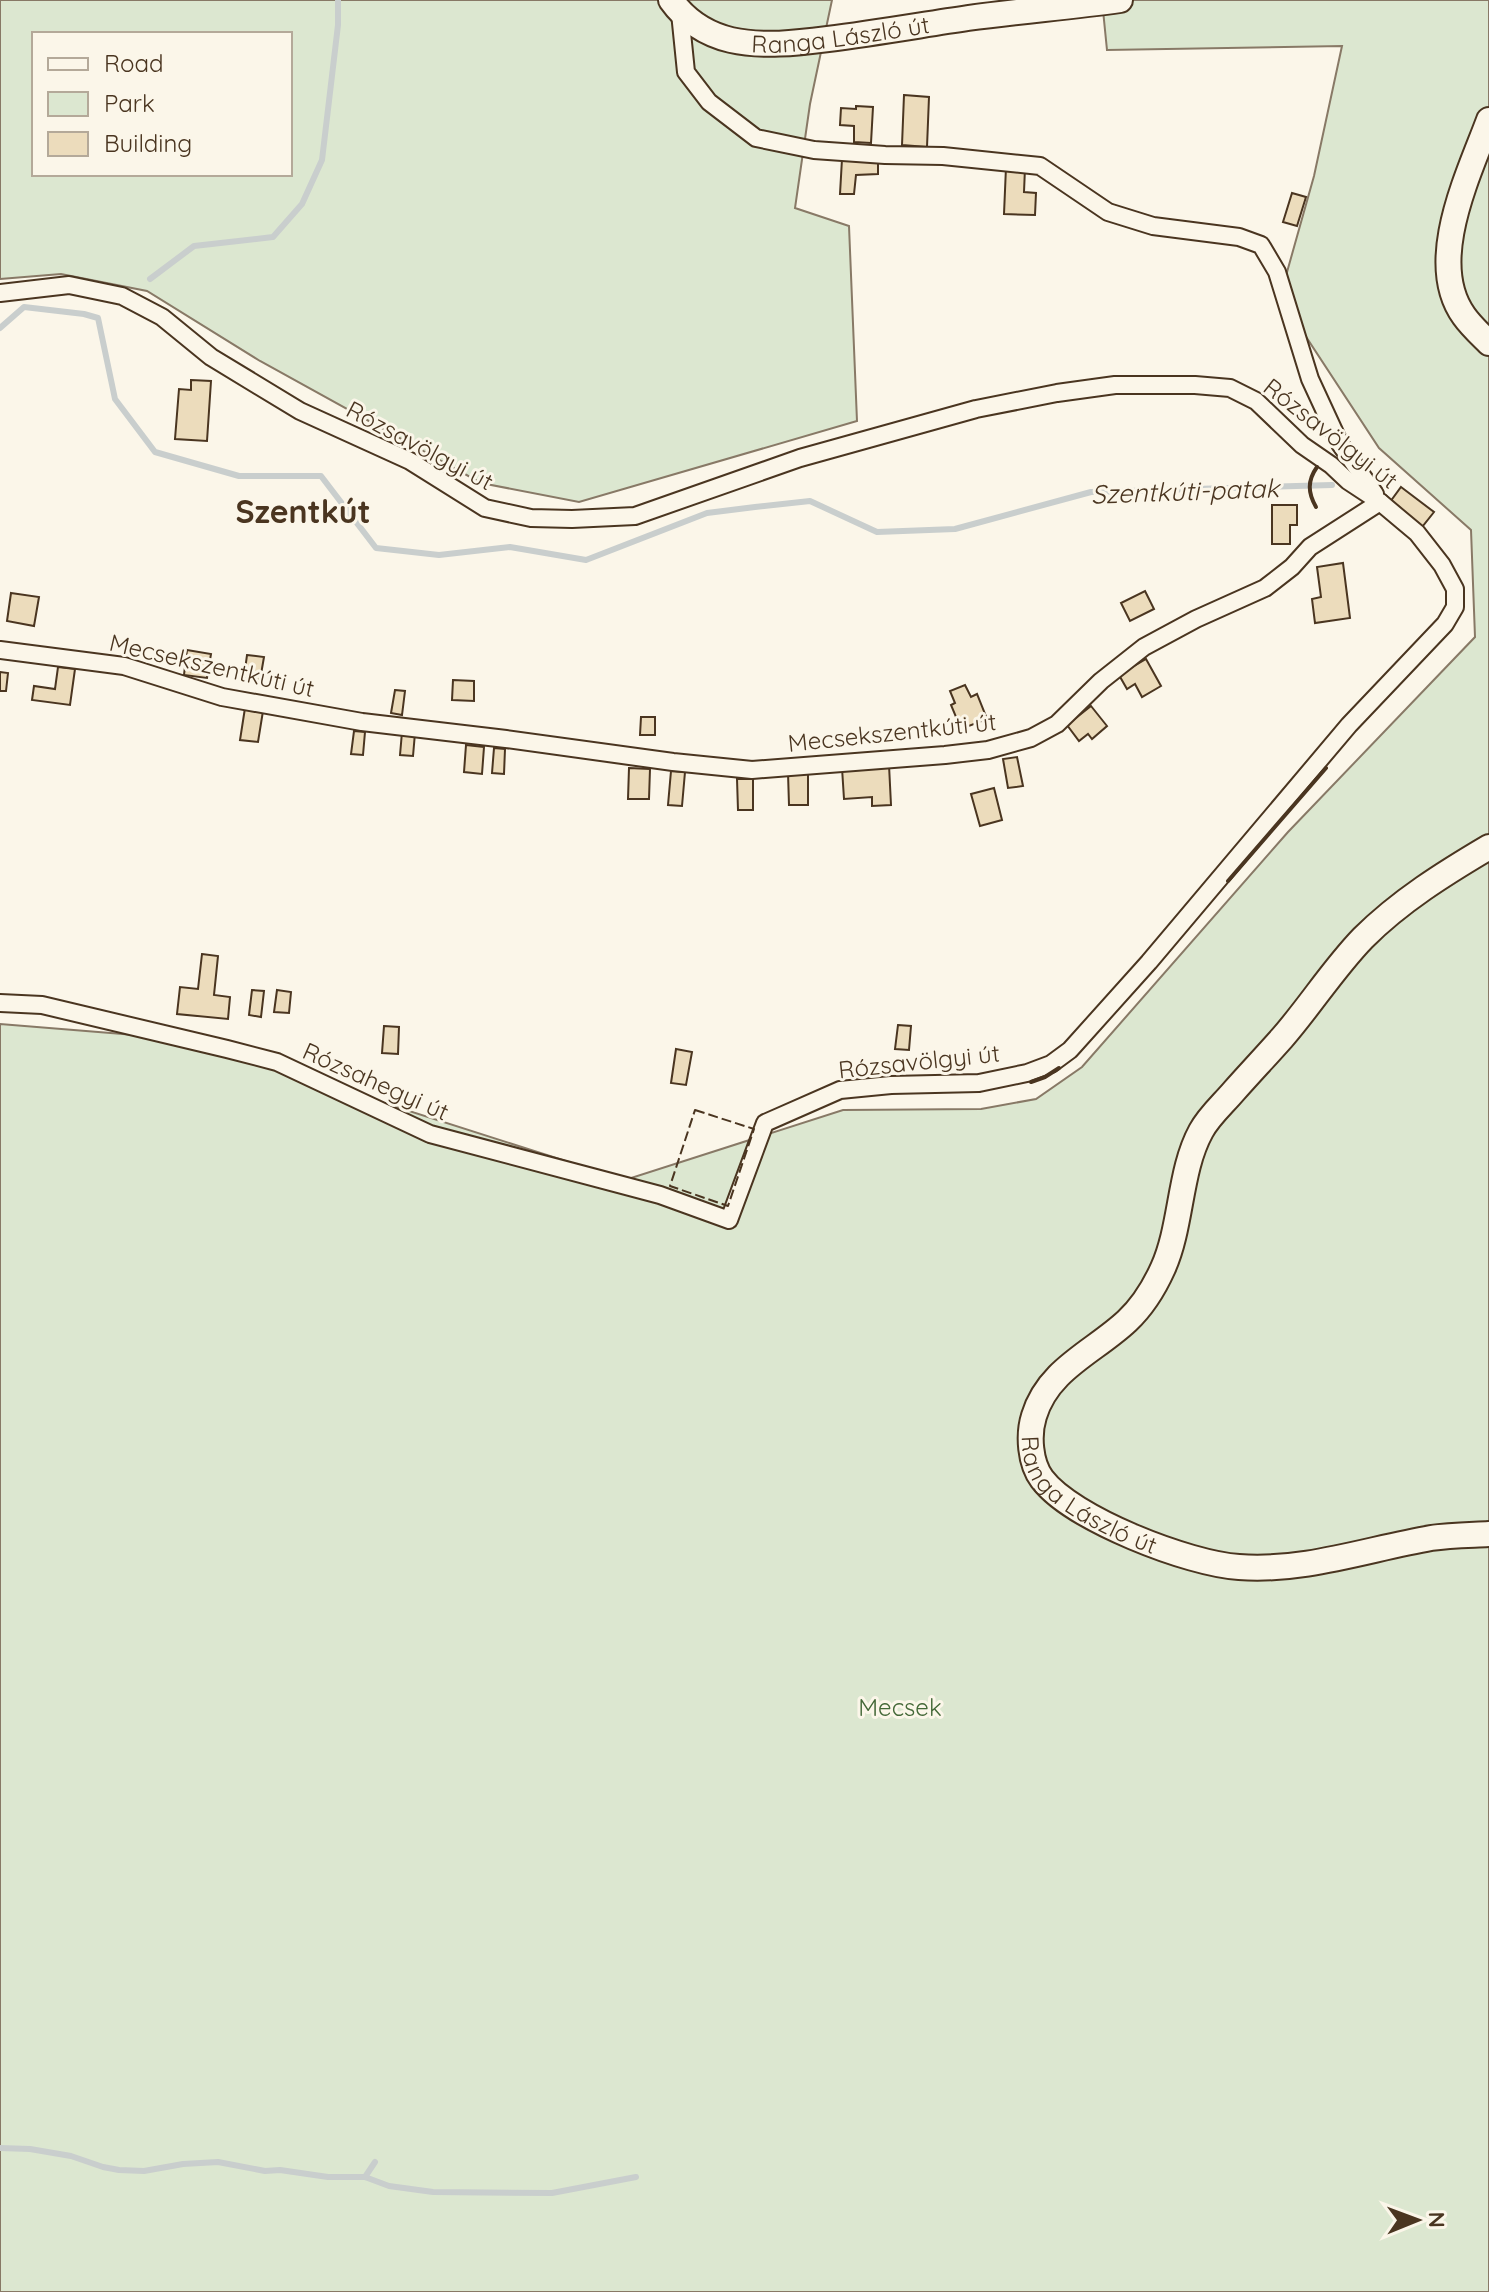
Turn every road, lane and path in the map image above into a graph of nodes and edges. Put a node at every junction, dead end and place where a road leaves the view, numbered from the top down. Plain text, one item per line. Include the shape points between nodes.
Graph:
1 (1120, 0) edge
2 (676, 6) edge
3 (1489, 120) edge
4 (0, 293) edge
5 (1489, 343) edge
6 (1380, 502) junction
7 (0, 650) edge
8 (1489, 847) edge
9 (0, 1003) edge
10 (729, 1220) joint
11 (1489, 1534) edge

1 - 2 main road, Ranga László út via 774,43 707,32
2 - 6 street via 686,72 709,102 756,138 814,150 1040,166 1108,212 1153,226 1239,237 1261,245 1277,272 1310,379 1340,444
3 - 5 main road via 1462,191 1448,259 1449,282 1462,314
4 - 6 street, Rózsavölgyi út via 69,285 122,296 162,317 211,357 300,411 410,461 485,508 531,518 635,516 800,458 976,409 1115,385 1230,388 1256,401 1302,445
6 - 7 street, Mecsekszentkúti út via 1310,547 1265,588 1144,647 1057,724 988,750 945,755 752,770 673,762 362,722 222,697 124,666
6 - 10 street, Rózsavölgyi út via 1417,533 1442,565 1455,589 1455,607 1080,1039 1051,1064 1027,1073 979,1083 840,1090 765,1123
8 - 11 main road, Ranga László út via 1443,874 1364,938 1216,1111 1193,1150 1166,1264 1154,1288 1125,1323 1058,1374 1034,1416 1031,1437 1041,1477 1072,1506 1140,1540 1206,1561 1278,1567 1434,1537
9 - 10 street, Rózsahegyi út via 42,1005 277,1062 430,1134 660,1195

